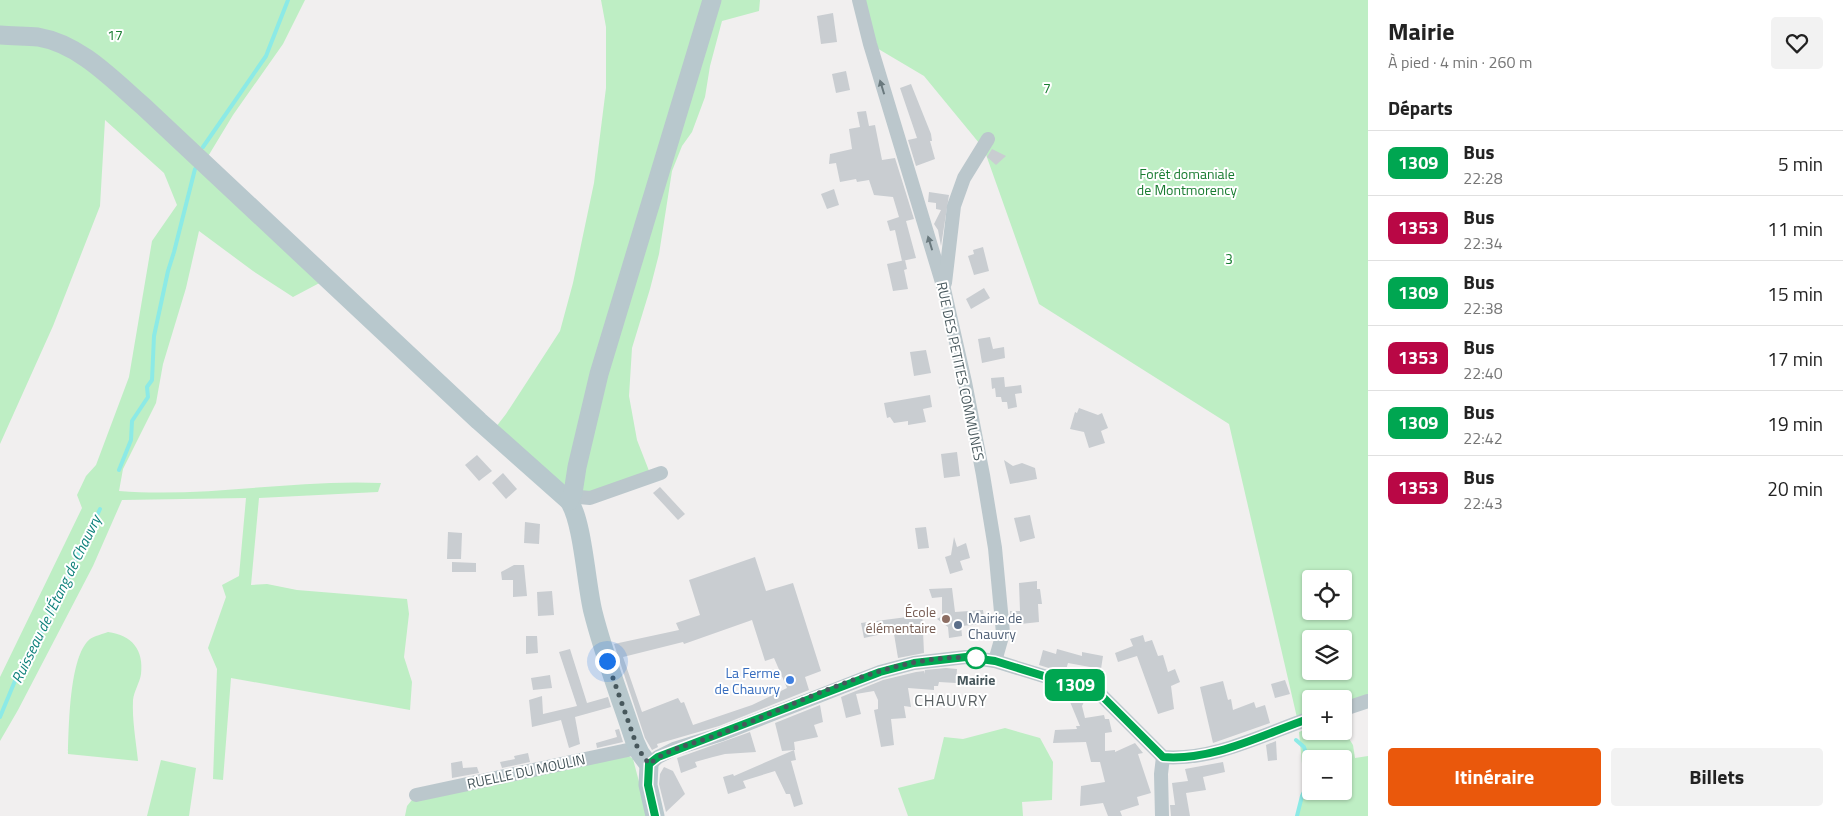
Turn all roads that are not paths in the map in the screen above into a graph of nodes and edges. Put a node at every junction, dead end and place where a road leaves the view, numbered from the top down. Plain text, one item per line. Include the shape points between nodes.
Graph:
1 (712, 0) edge
2 (859, 0) edge
3 (0, 35) edge
4 (988, 139) dead end
5 (944, 289) junction
6 (661, 473) dead end
7 (569, 501) junction
8 (995, 661) junction
9 (1368, 701) edge
10 (1352, 706) edge
11 (1302, 721) edge
12 (637, 748) junction
13 (1163, 757) junction
14 (649, 764) junction
15 (416, 794) dead end
16 (656, 816) edge
17 (1162, 816) edge

1 - 7 street via 599,374
5 -> 2 street, RUE DES PETITES COMMUNES
3 - 7 street via 58,43 93,63
4 - 5 street via 964,178 954,206
5 - 8 street, RUE DES PETITES COMMUNES via 984,475 995,548 1003,633
6 - 7 street via 590,498 579,497
7 - 12 street via 576,518 601,645
8 - 13 street via 1099,693
8 - 14 street via 944,658 880,672 722,734 674,749
9 - 10 street
11 - 13 street via 1208,755
12 - 14 street
12 - 15 street, RUELLE DU MOULIN
13 - 17 street
14 - 16 street via 648,785

